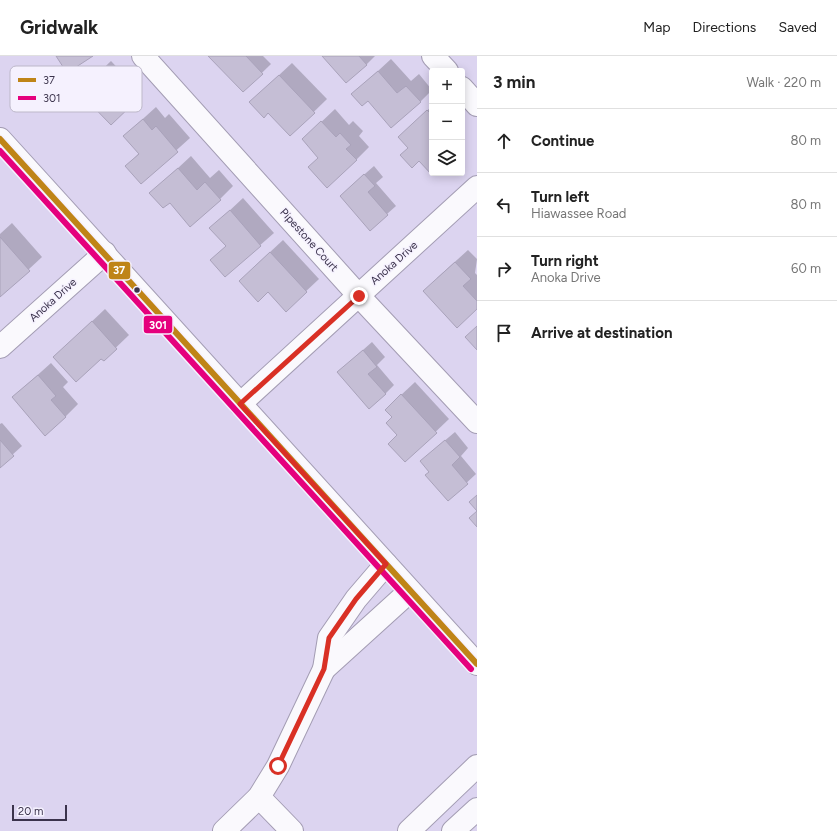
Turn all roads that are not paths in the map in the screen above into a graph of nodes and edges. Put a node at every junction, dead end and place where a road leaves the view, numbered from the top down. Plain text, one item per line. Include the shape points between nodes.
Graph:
1 (144, 56) edge
2 (433, 56) edge
3 (444, 68) edge
4 (465, 91) edge
5 (477, 105) edge
6 (0, 139) edge
7 (477, 187) edge
8 (105, 253) junction
9 (359, 296) junction
10 (0, 347) edge
11 (240, 404) junction
12 (477, 422) edge
13 (386, 564) junction
14 (410, 591) junction
15 (477, 664) edge
16 (324, 669) junction
17 (477, 766) edge
18 (259, 797) junction
19 (477, 809) edge
20 (224, 831) edge
21 (292, 831) edge
22 (408, 831) edge
23 (454, 831) edge

1 - 9 street, Pipestone Court
2 - 3 street
4 - 5 street
6 - 8 street
7 - 9 street, Anoka Drive
8 - 10 street, Anoka Drive
8 - 11 street
9 - 11 street, Anoka Drive
9 - 12 street, Pipestone Court
11 - 13 street
13 - 14 street
13 - 16 street via 356,599 329,638
14 - 15 street
14 - 16 street
16 - 18 street via 278,766
17 - 22 street
18 - 20 street
18 - 21 street
19 - 23 street

